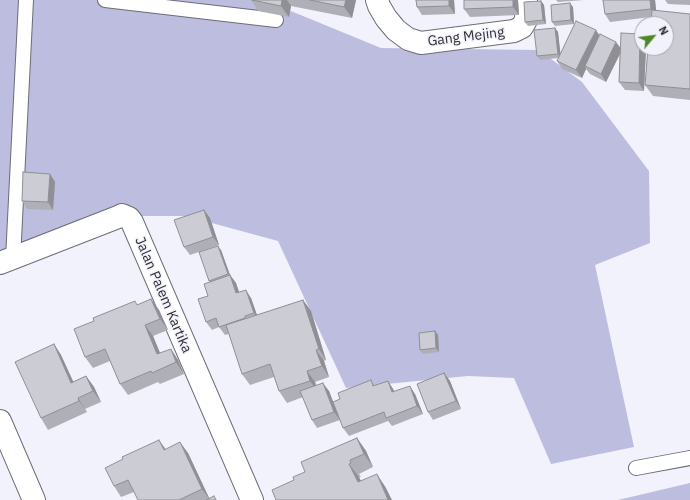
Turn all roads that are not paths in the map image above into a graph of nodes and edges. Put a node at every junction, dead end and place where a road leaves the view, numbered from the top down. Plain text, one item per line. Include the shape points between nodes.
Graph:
1 (26, 0) edge
2 (105, 0) edge
3 (377, 0) edge
4 (526, 0) edge
5 (276, 20) edge
6 (7, 261) edge
7 (0, 421) edge
8 (690, 458) edge
9 (636, 468) dead end
10 (34, 500) edge
11 (252, 500) edge

1 - 6 lane
2 - 5 lane
3 - 4 street, Gang Mejing via 386,18 396,30 408,39 422,42 514,31 522,27 526,20
6 - 11 street, Jalan Palem Kartika via 118,216 129,218
7 - 10 street
8 - 9 lane

